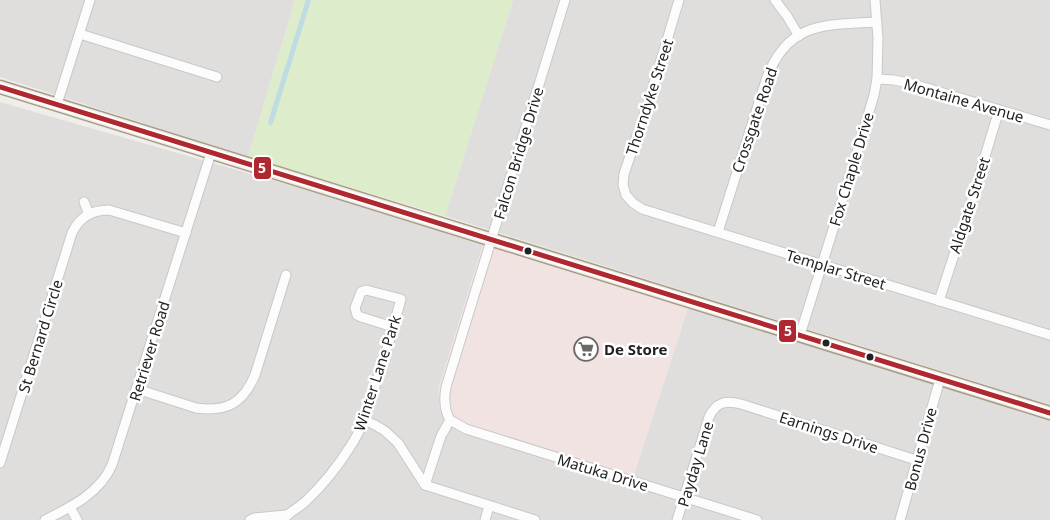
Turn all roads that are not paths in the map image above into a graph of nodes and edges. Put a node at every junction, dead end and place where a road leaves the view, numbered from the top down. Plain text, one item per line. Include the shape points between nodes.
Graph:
1 (90, 0) edge
2 (565, 0) edge
3 (679, 0) edge
4 (775, 0) edge
5 (875, 0) edge
6 (877, 22) junction
7 (80, 34) junction
8 (799, 36) junction
9 (217, 77) dead end
10 (877, 79) junction
11 (0, 87) edge
12 (57, 104) junction
13 (999, 110) junction
14 (1050, 126) edge
15 (211, 153) junction
16 (626, 195) joint
17 (84, 202) dead end
18 (89, 214) junction
19 (718, 232) junction
20 (186, 233) junction
21 (491, 239) junction
22 (822, 264) junction
23 (286, 275) dead end
24 (939, 301) junction
25 (393, 328) junction
26 (1050, 333) edge
27 (800, 334) junction
28 (940, 379) junction
29 (137, 389) junction
30 (741, 404) joint
31 (1050, 413) edge
32 (364, 420) junction
33 (450, 420) junction
34 (916, 460) junction
35 (0, 462) edge
36 (425, 485) junction
37 (684, 497) junction
38 (489, 506) junction
39 (70, 507) junction
40 (285, 518) edge
41 (46, 520) edge
42 (77, 520) edge
43 (250, 520) edge
44 (485, 520) edge
45 (535, 520) edge
46 (677, 520) edge
47 (757, 520) edge
48 (900, 520) edge

1 - 7 street
2 - 21 street, Falcon Bridge Drive
3 - 16 street, Thorndyke Street via 624,174
4 - 8 street
5 - 6 street, Fox Chaple Drive
6 - 8 street, Crossgate Road via 822,26
6 - 10 street, Fox Chaple Drive
7 - 9 street
7 - 12 street
8 - 19 street, Crossgate Road via 784,47 772,64
10 - 13 street, Montaine Avenue via 917,85
10 - 22 street, Fox Chaple Drive
11 - 12 main road
12 - 15 main road
13 - 14 street, Montaine Avenue
13 - 24 street, Aldgate Street
15 - 20 street, Retriever Road
15 - 21 main road
16 - 19 street, Templar Street via 642,209
17 - 18 street
18 - 20 street via 114,211
18 - 35 street, St Bernard Circle via 72,233
19 - 22 street, Templar Street
20 - 29 street, Retriever Road
21 - 27 main road
21 - 33 street, Falcon Bridge Drive via 446,386 444,399
22 - 24 street, Templar Street
22 - 27 street, Fox Chaple Drive
23 - 29 street via 255,375 237,402 221,408 196,408
24 - 26 street, Templar Street
25 - 25 street, Winter Lane Park via 357,315 355,308 361,292 366,290 401,299
25 - 32 street, Winter Lane Park
27 - 28 main road
28 - 31 main road
28 - 34 street, Bonus Drive
29 - 39 street, Retriever Road via 109,474
30 - 34 street, Earnings Drive
30 - 37 street, Payday Lane via 729,401 711,412
32 - 36 street via 385,431 398,443
32 - 40 street, Winter Lane Park via 350,447 327,478
33 - 36 street via 441,436
33 - 37 street, Matuka Drive via 466,429
34 - 48 street, Bonus Drive
36 - 38 street
37 - 46 street, Payday Lane
37 - 47 street, Matuka Drive
38 - 44 street
38 - 45 street
39 - 41 street, Retriever Road
39 - 42 street
40 - 43 street, Winter Lane Park

